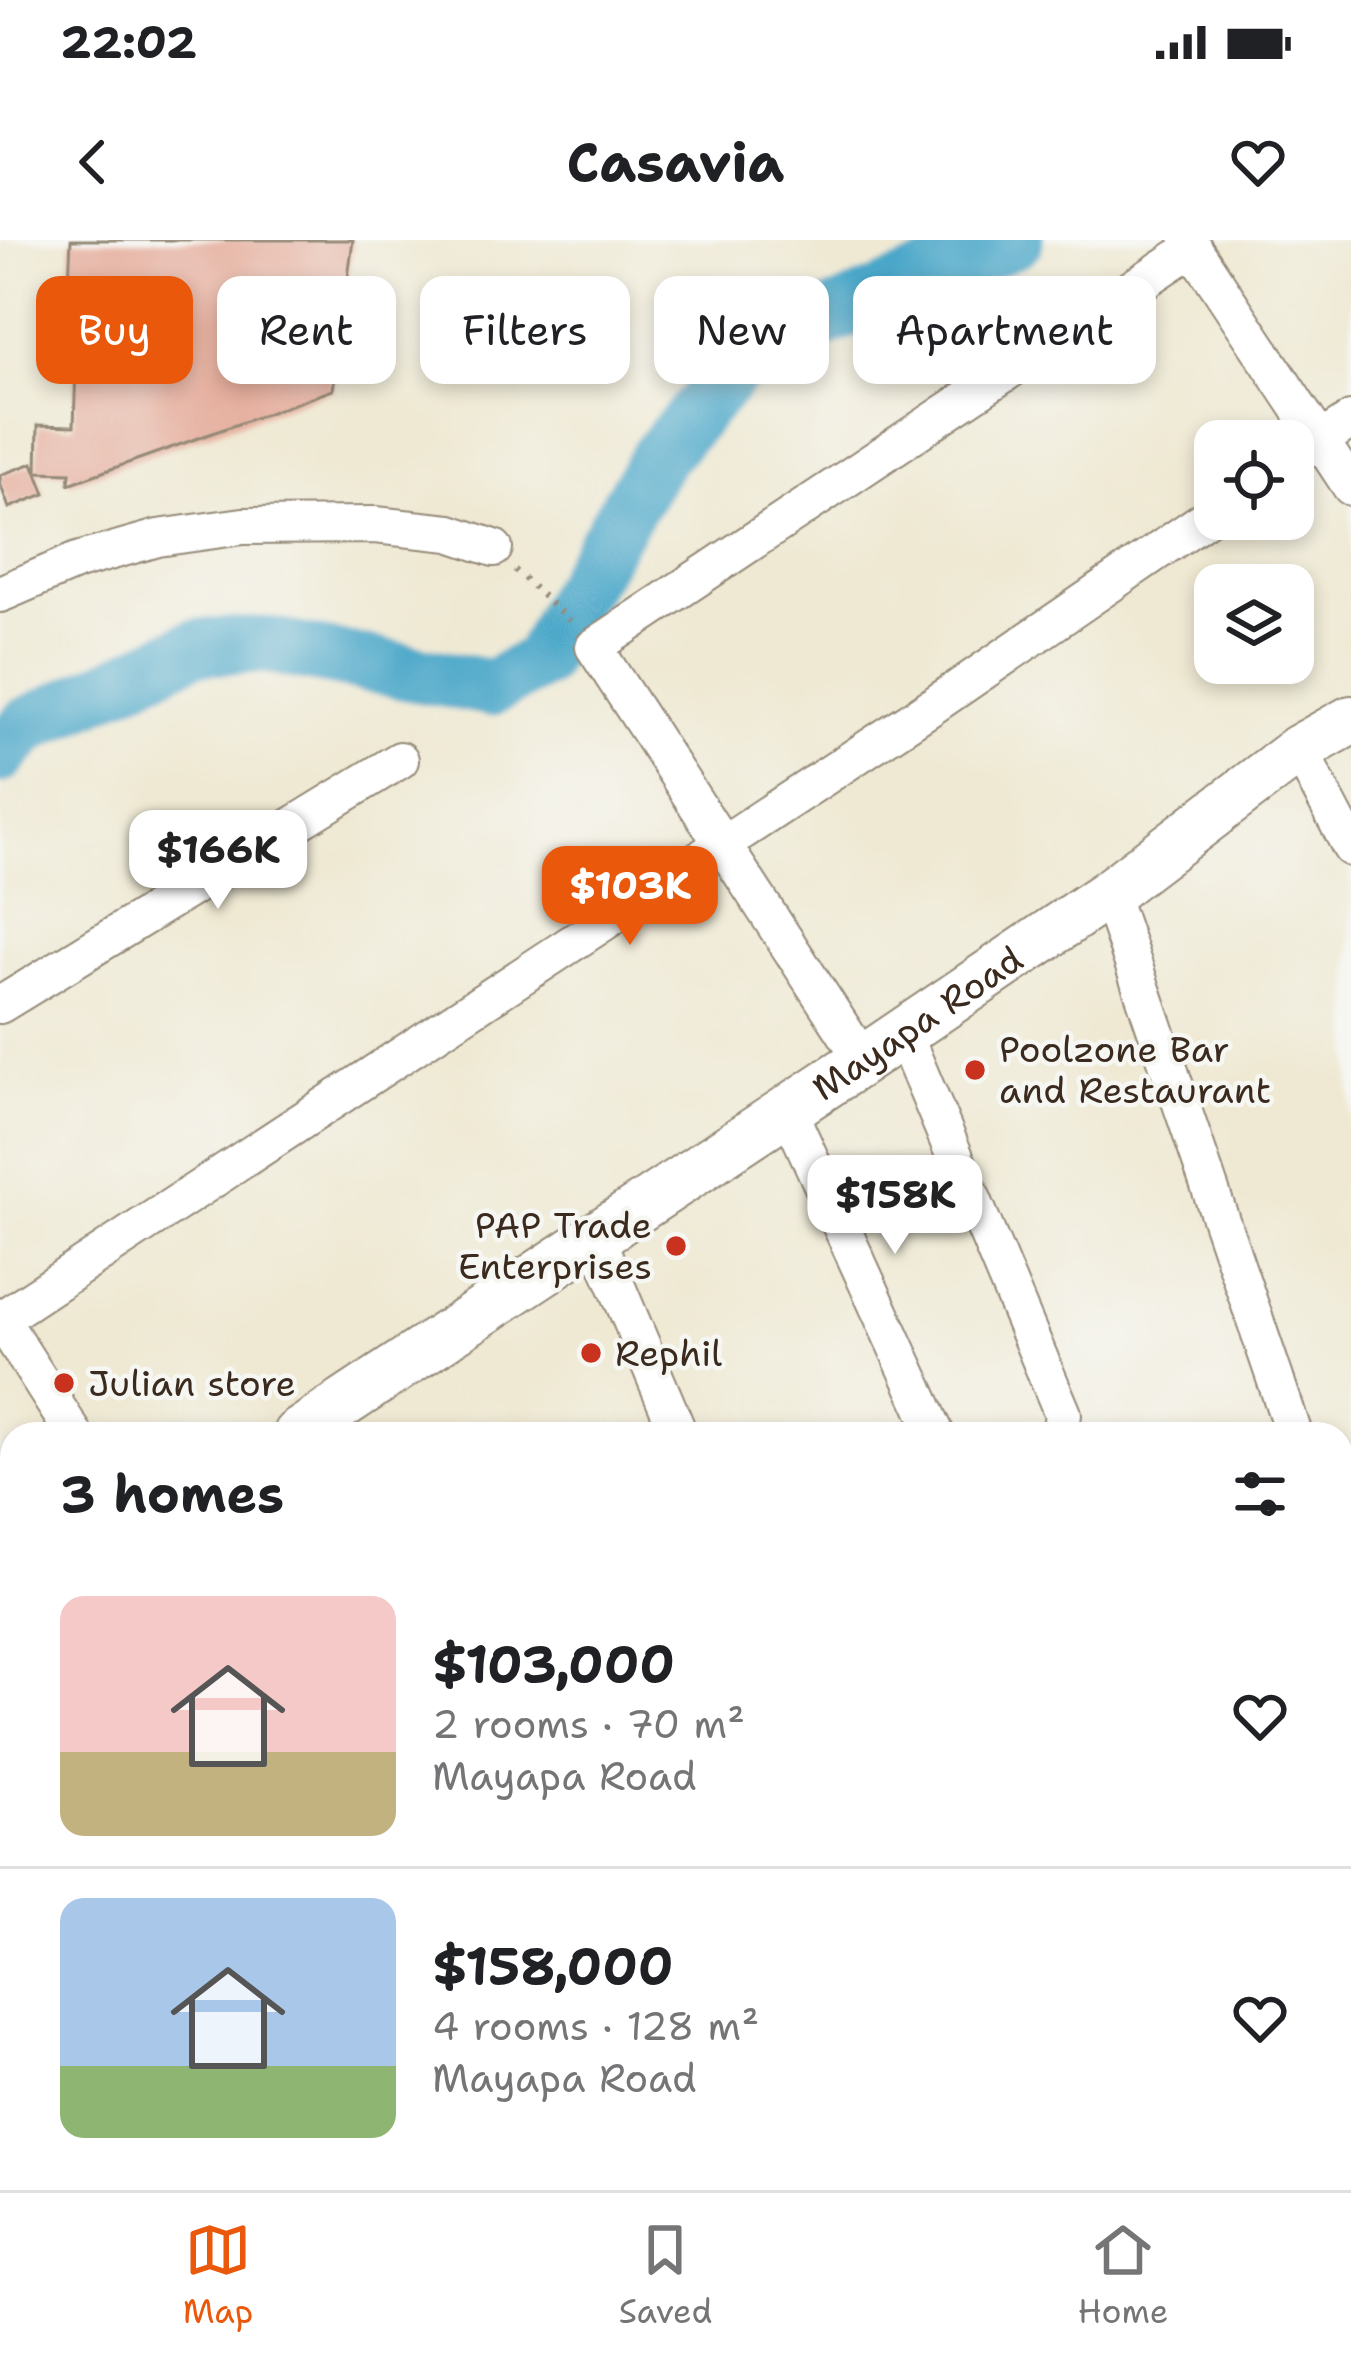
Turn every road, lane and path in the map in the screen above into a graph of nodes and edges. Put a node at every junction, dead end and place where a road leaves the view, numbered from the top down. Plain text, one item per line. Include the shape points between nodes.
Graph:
1 (1191, 244) edge
2 (1290, 420) edge
3 (1351, 420) edge
4 (1314, 444) edge
5 (1314, 456) edge
6 (1351, 487) edge
7 (1194, 526) edge
8 (507, 561) joint
9 (0, 594) edge
10 (579, 630) dead end
11 (1351, 720) edge
12 (1299, 749) junction
13 (400, 760) dead end
14 (723, 844) junction
15 (1351, 848) edge
16 (1108, 893) junction
17 (0, 1005) edge
18 (903, 1034) junction
19 (863, 1060) junction
20 (788, 1110) junction
21 (596, 1237) junction
22 (0, 1318) edge
23 (66, 1422) edge
24 (326, 1422) edge
25 (675, 1422) edge
26 (931, 1422) edge
27 (1062, 1422) edge
28 (1290, 1422) edge

1 - 2 street
1 - 14 street via 594,647
3 - 4 street
5 - 6 street
7 - 14 street
8 - 9 street via 450,532 243,526 158,538
8 - 10 path
11 - 12 main road, Mayapa Road
12 - 15 street
12 - 16 main road, Mayapa Road
13 - 17 street
14 - 19 street
14 - 22 street
16 - 18 main road, Mayapa Road
16 - 28 street
18 - 19 main road, Mayapa Road
18 - 27 street
19 - 20 main road, Mayapa Road
20 - 21 main road, Mayapa Road
20 - 26 street
21 - 24 main road, Mayapa Road
21 - 25 street
22 - 23 street

